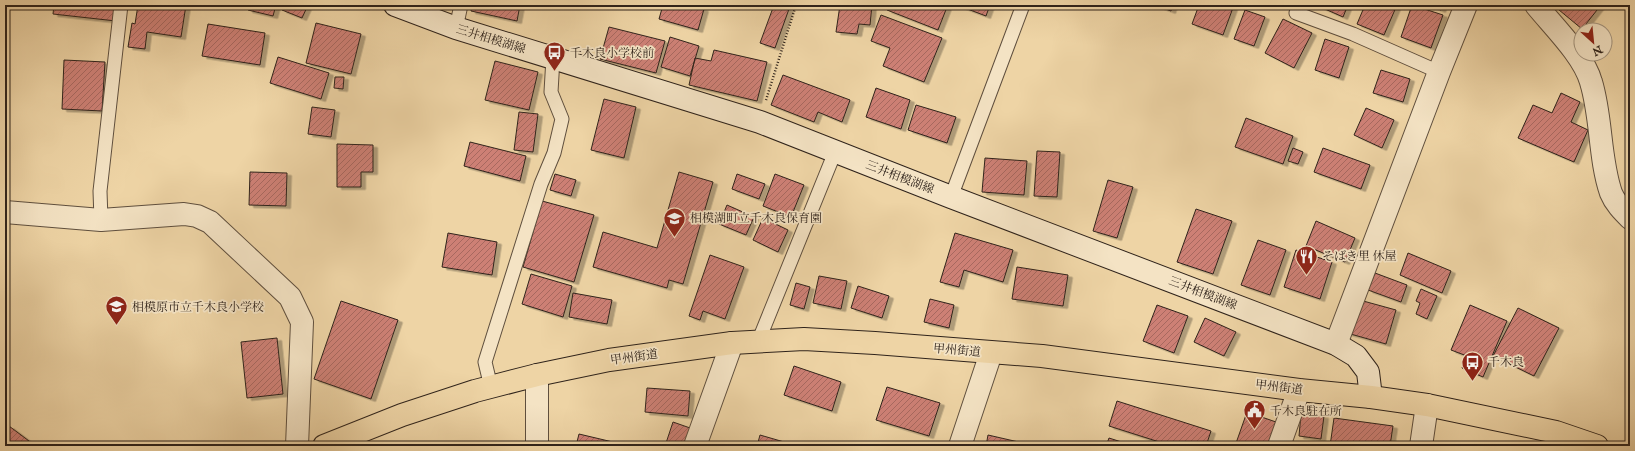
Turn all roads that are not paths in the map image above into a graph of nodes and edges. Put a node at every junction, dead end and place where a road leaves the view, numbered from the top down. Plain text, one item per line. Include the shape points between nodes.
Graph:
1 (121, 5) edge
2 (395, 5) edge
3 (461, 5) edge
4 (1024, 5) edge
5 (1299, 5) edge
6 (1466, 5) edge
7 (1536, 5) edge
8 (456, 28) junction
9 (553, 58) junction
10 (1439, 72) junction
11 (835, 152) junction
12 (951, 197) junction
13 (5, 212) edge
14 (1630, 218) edge
15 (101, 220) junction
16 (758, 342) junction
17 (732, 343) junction
18 (1336, 344) junction
19 (991, 353) junction
20 (537, 375) junction
21 (491, 387) junction
22 (1300, 390) junction
23 (1371, 397) junction
24 (1427, 405) junction
25 (297, 446) edge
26 (324, 446) edge
27 (537, 446) edge
28 (695, 446) edge
29 (960, 446) edge
30 (1279, 446) edge
31 (1421, 446) edge
32 (1597, 446) edge

1 - 15 lane via 100,191
2 - 8 street, 三井相模湖線
3 - 8 lane
4 - 12 lane
5 - 10 lane via 1296,13 1353,34
6 - 10 street
7 - 14 street via 1585,66 1591,81 1612,194
8 - 9 street, 三井相模湖線
9 - 11 street, 三井相模湖線 via 760,122
9 - 21 lane via 551,92 562,119 554,153 541,184 485,362
10 - 18 street
11 - 12 street, 三井相模湖線
11 - 16 lane
12 - 18 street, 三井相模湖線
13 - 15 street
15 - 25 street via 184,214 197,216 210,222 290,297 302,322
16 - 17 highway, 甲州街道
16 - 19 highway, 甲州街道 via 804,339
17 - 20 highway, 甲州街道 via 609,360
17 - 28 street
18 - 23 street, 三井相模湖線 via 1356,356 1368,372
19 - 22 highway, 甲州街道 via 1042,356
19 - 29 street
20 - 21 highway, 甲州街道
20 - 27 street
21 - 26 highway, 甲州街道 via 402,415
22 - 23 highway, 甲州街道
22 - 30 street
23 - 24 highway, 甲州街道
24 - 31 street
24 - 32 highway, 甲州街道 via 1556,432

